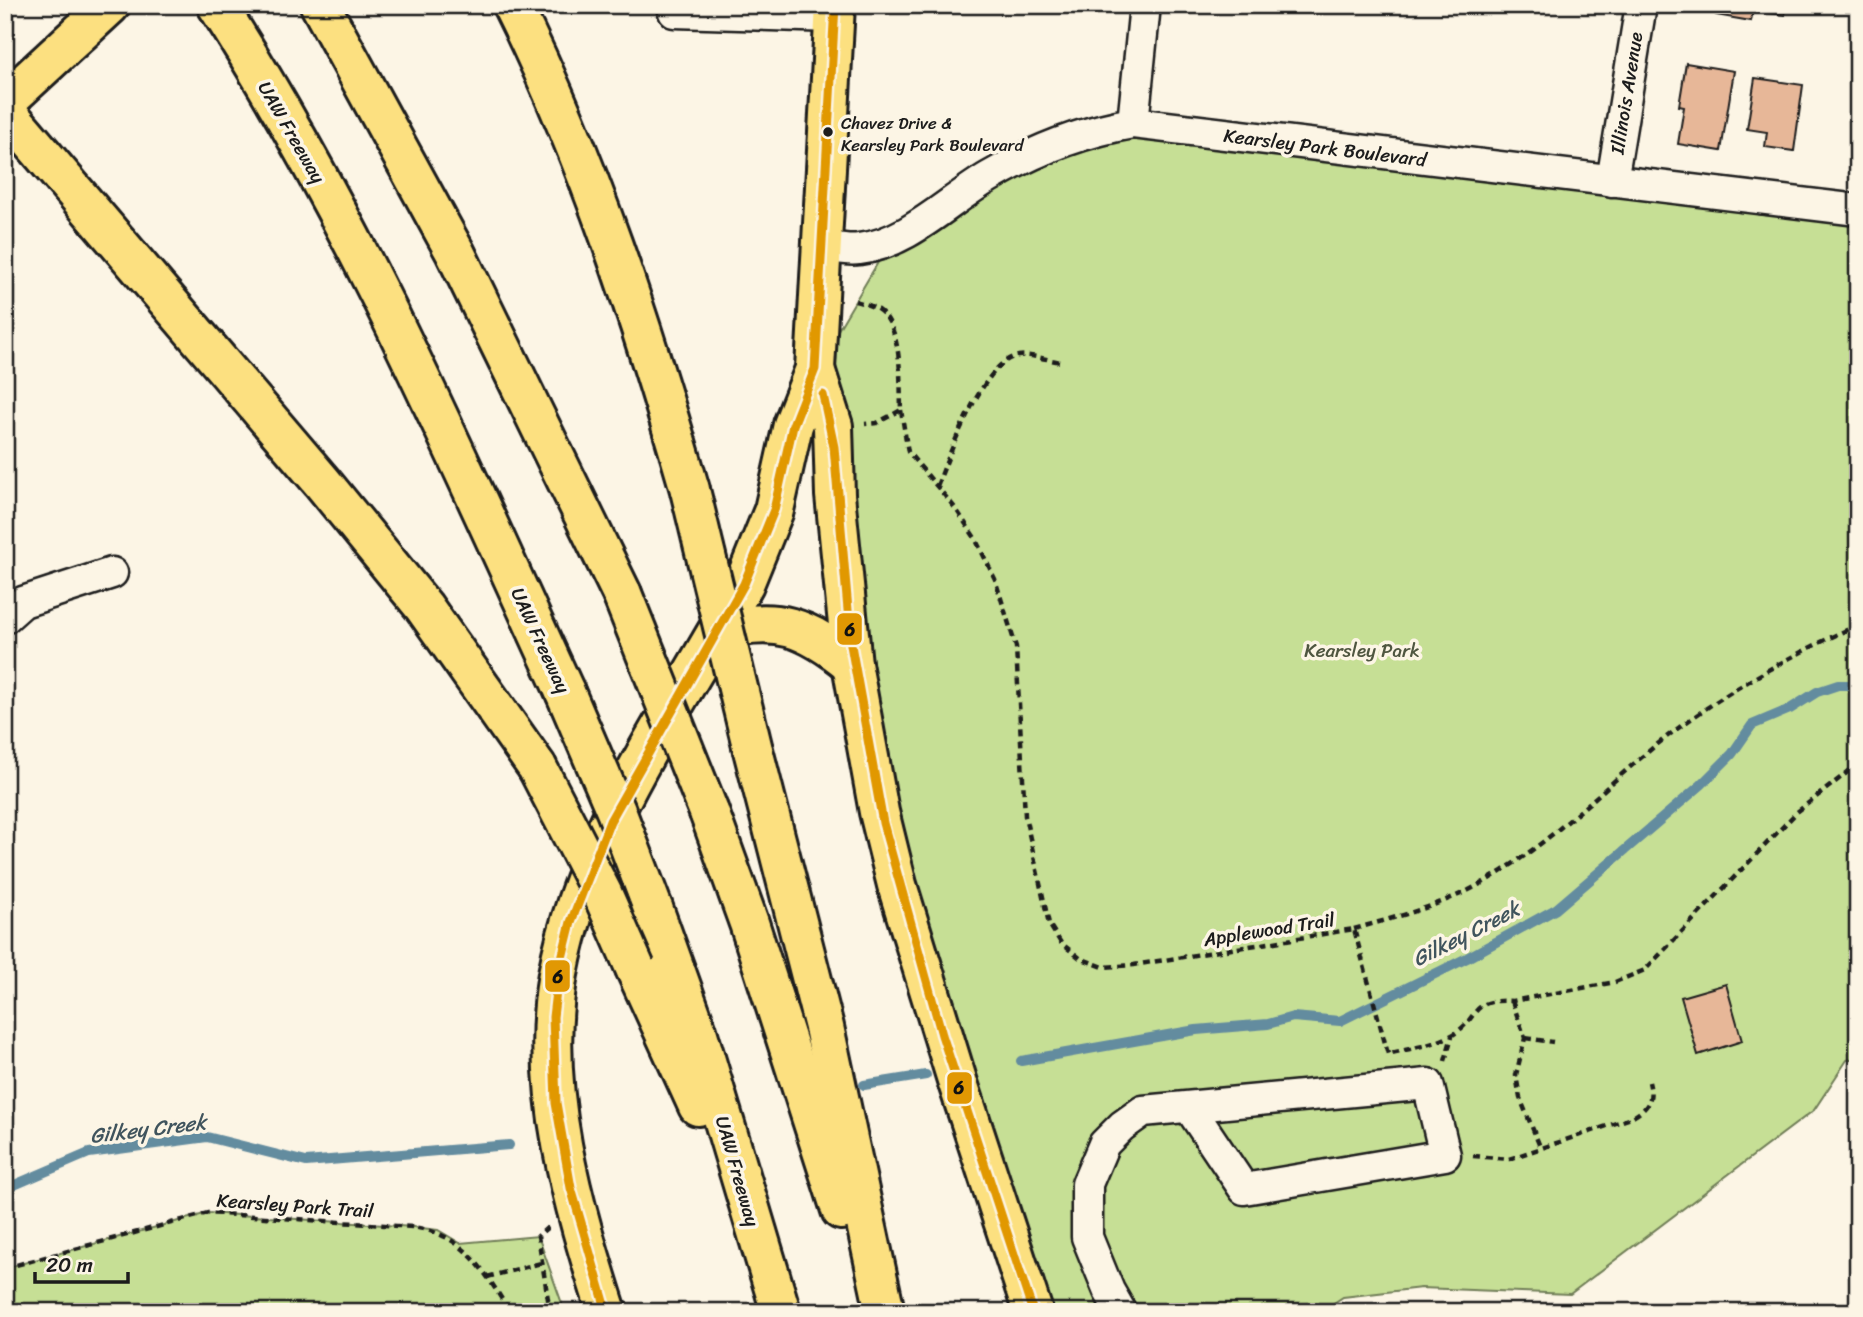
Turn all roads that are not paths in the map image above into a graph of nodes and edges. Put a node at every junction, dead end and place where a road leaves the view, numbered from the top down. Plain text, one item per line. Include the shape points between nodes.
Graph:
1 (110, 5) edge
2 (320, 5) edge
3 (512, 5) edge
4 (1145, 5) edge
5 (1641, 5) edge
6 (834, 11) edge
7 (674, 12) dead end
8 (224, 17) edge
9 (5, 102) edge
10 (5, 110) edge
11 (1133, 123) junction
12 (1612, 181) junction
13 (1858, 210) edge
14 (821, 246) junction
15 (815, 369) junction
16 (112, 573) dead end
17 (5, 618) edge
18 (719, 631) junction
19 (852, 664) junction
20 (1189, 1107) junction
21 (755, 1229) junction
22 (607, 1312) edge
23 (781, 1312) edge
24 (873, 1312) edge
25 (885, 1312) edge
26 (1033, 1312) edge
27 (1121, 1312) edge

1 - 9 main road
2 - 24 main road, bridge via 455,252 622,594 709,811
3 - 25 main road, bridge via 566,119 596,196 642,324 690,490 824,1027
4 - 11 street
5 - 12 street, Illinois Avenue
6 - 7 street
6 - 14 main road
8 - 21 main road, UAW Freeway, bridge via 320,180 368,273 565,692 653,908 696,1031
10 - 21 main road, bridge via 424,607 537,767 602,893
11 - 12 street, Kearsley Park Boulevard
11 - 14 street, Kearsley Park Boulevard via 1066,138 1038,151 890,242 857,250
12 - 13 street, Kearsley Park Boulevard
14 - 15 main road
15 - 18 main road via 793,425 761,546
15 - 19 main road via 833,426
16 - 17 street via 23,602
18 - 19 main road via 746,623 795,627 821,639
18 - 22 main road via 620,803 572,918 558,976 553,1028 562,1147
19 - 26 main road via 897,885
20 - 20 street via 1428,1084 1444,1155 1244,1189
20 - 27 street via 1143,1111 1122,1126 1104,1144 1087,1184 1087,1237
21 - 23 main road, UAW Freeway

